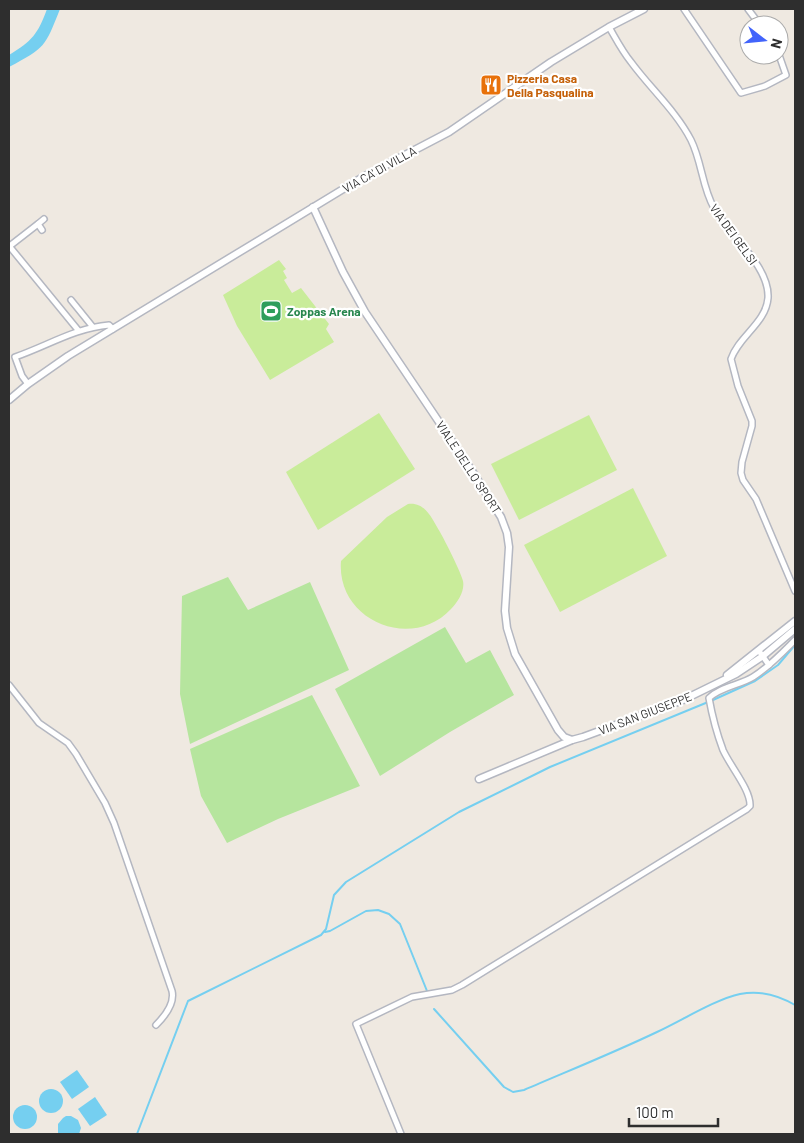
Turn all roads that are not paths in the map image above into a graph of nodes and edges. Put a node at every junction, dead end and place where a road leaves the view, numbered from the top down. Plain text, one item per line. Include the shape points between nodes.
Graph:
1 (644, 9) edge
2 (684, 9) edge
3 (609, 27) junction
4 (782, 65) edge
5 (312, 207) junction
6 (44, 219) dead end
7 (38, 224) junction
8 (42, 230) dead end
9 (71, 300) dead end
10 (92, 326) junction
11 (113, 329) junction
12 (78, 330) junction
13 (28, 384) junction
14 (9, 400) edge
15 (795, 591) edge
16 (795, 621) edge
17 (795, 629) edge
18 (795, 640) edge
19 (761, 654) junction
20 (769, 665) junction
21 (9, 685) edge
22 (572, 740) junction
23 (479, 780) dead end
24 (156, 1025) dead end
25 (401, 1134) edge

1 - 3 street, VIA CA' DI VILLA
2 - 4 street via 741,93 786,76
3 - 5 street, VIA CA' DI VILLA via 551,62 449,132
3 - 15 street, VIA DEI GELSI via 630,62 691,140 714,210 753,258 764,279 768,296 763,313 731,358 752,421 741,473 756,499
5 - 11 street, VIA CA' DI VILLA
5 - 22 street, VIALE DELLO SPORT via 366,312 501,517 509,547 505,612 511,644 558,730
6 - 7 street
7 - 8 street
7 - 12 street via 10,247
9 - 10 street
10 - 11 street via 109,325
10 - 12 street
11 - 13 street, VIA CA' DI VILLA
12 - 13 street via 15,357
13 - 14 street, VIA CA' DI VILLA
16 - 19 street, VIA SAN GIUSEPPE
17 - 19 street, VIA SAN GIUSEPPE
18 - 20 street
19 - 20 street
19 - 22 street, VIA SAN GIUSEPPE via 745,669 683,700
20 - 25 street via 752,678 712,695 710,702 724,752 750,801 747,809 462,985 452,990 412,997 356,1024
21 - 24 street via 39,723 72,747 114,823 172,991 172,1002
22 - 23 street, VIA SAN GIUSEPPE

